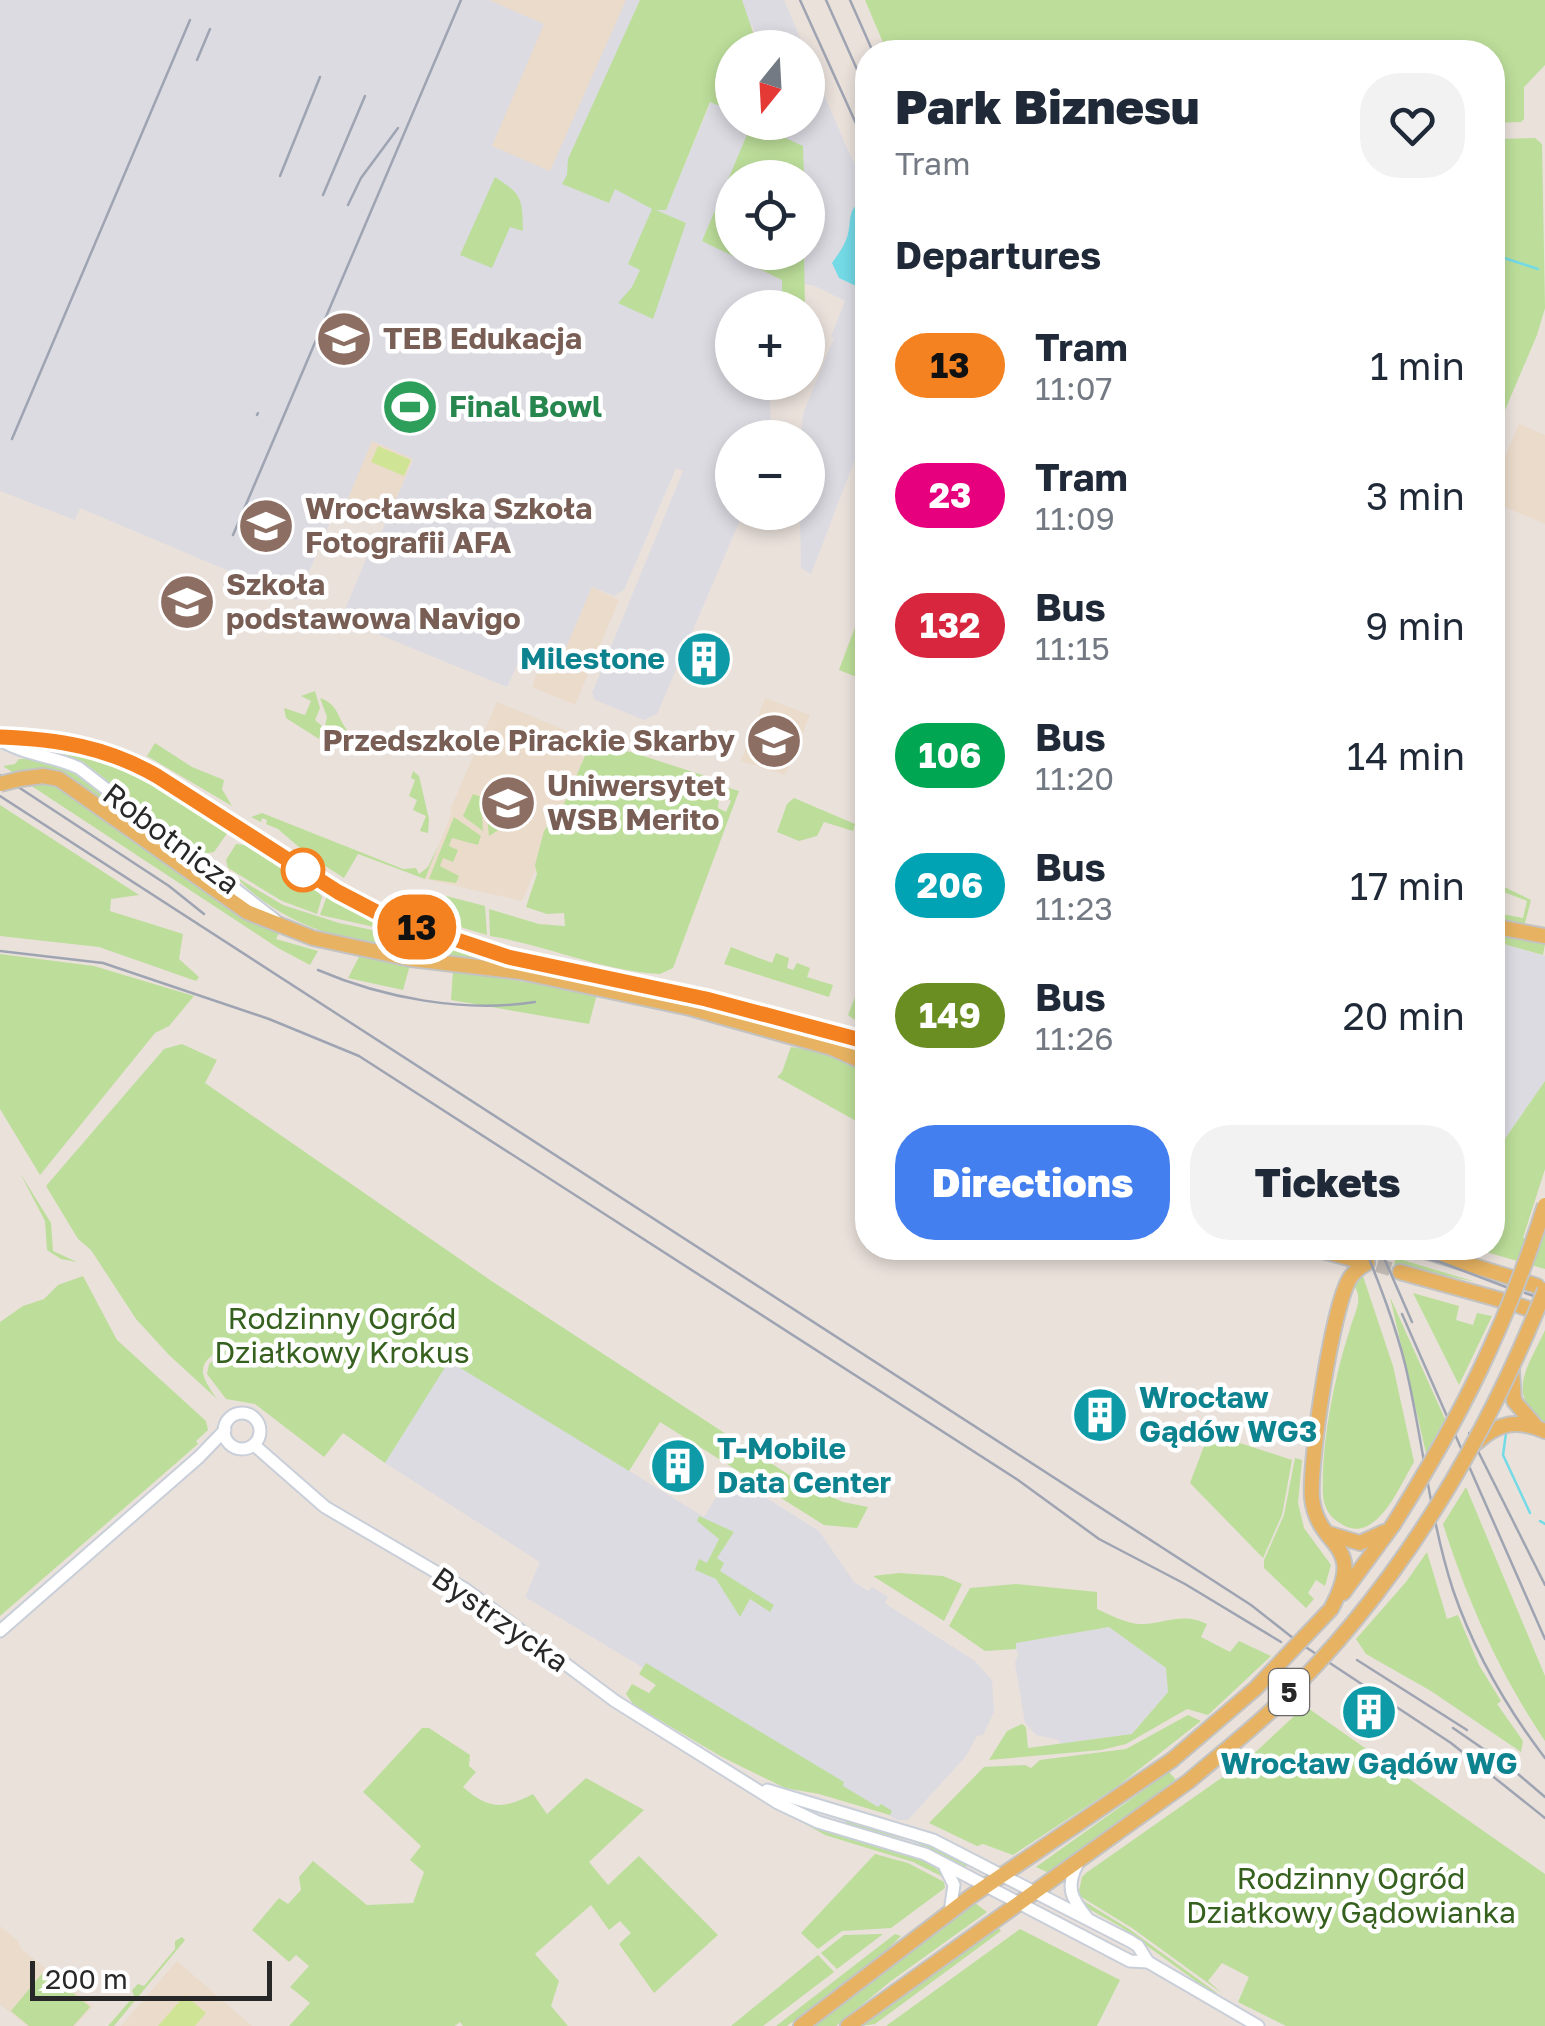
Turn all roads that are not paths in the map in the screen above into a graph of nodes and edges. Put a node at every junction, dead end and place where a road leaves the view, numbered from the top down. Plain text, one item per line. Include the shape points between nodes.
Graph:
1 (0, 740) edge
2 (0, 784) edge
3 (281, 926) junction
4 (1505, 928) edge
5 (1545, 936) edge
6 (832, 1048) junction
7 (855, 1050) edge
8 (855, 1058) edge
9 (1545, 1204) edge
10 (1342, 1260) edge
11 (1359, 1260) edge
12 (1461, 1260) edge
13 (1400, 1272) tunnel mouth
14 (1510, 1277) dead end
15 (1348, 1281) junction
16 (1537, 1287) edge
17 (1501, 1300) dead end
18 (1512, 1371) junction
19 (224, 1430) junction
20 (1544, 1430) edge
21 (1476, 1443) junction
22 (254, 1445) junction
23 (234, 1446) junction
24 (199, 1457) junction
25 (1393, 1526) junction
26 (1326, 1531) junction
27 (1331, 1608) junction
28 (0, 1631) edge
29 (753, 1786) junction
30 (849, 1816) junction
31 (844, 1830) junction
32 (1078, 1862) junction
33 (943, 1863) junction
34 (1002, 1876) junction
35 (987, 1886) junction
36 (1034, 1893) junction
37 (1018, 1903) junction
38 (950, 1912) junction
39 (1090, 1922) junction
40 (1148, 1962) junction
41 (801, 2026) edge
42 (848, 2026) edge
43 (1258, 2026) edge

1 - 3 street, Robotnicza via 80,768
2 - 3 main road, bridge via 59,779 248,912
3 - 6 main road via 344,947 520,972 672,1004
4 - 5 main road
6 - 7 main road
6 - 8 main road
9 - 25 main road, 5, bridge via 1486,1362
10 - 15 main road
11 - 15 main road via 1373,1264
12 - 14 main road
13 - 17 main road
15 - 26 main road via 1324,1387 1312,1494
16 - 18 main road, 5, bridge
18 - 20 main road via 1514,1401
18 - 21 main road, 5, bridge
19 - 22 street via 236,1414 252,1416 260,1430
19 - 23 street
19 - 24 street
20 - 21 main road via 1504,1424
21 - 32 main road, 5, bridge via 1420,1536 1360,1616 1276,1706
22 - 23 street
22 - 29 street, Bystrzycka via 325,1506 465,1589 595,1687
23 - 24 street
24 - 28 street
25 - 26 main road via 1360,1543
25 - 27 main road, 5
26 - 27 main road via 1346,1564
27 - 34 main road, 5, bridge via 1256,1688 1172,1760
29 - 30 street, Bystrzycka
29 - 31 street, Bystrzycka via 802,1816
30 - 31 street via 839,1820
30 - 34 street, Bystrzycka via 933,1840
31 - 33 street, Bystrzycka
32 - 36 main road, 5
32 - 39 street via 1071,1898
33 - 35 street, Bystrzycka
33 - 38 street via 954,1885
34 - 35 main road, 5
34 - 36 street, Bystrzycka
35 - 37 street, Bystrzycka
35 - 38 main road, 5
36 - 37 main road, 5
36 - 39 street, Bystrzycka
37 - 40 street, Bystrzycka via 1130,1961
37 - 42 main road, 5
38 - 41 main road, 5
39 - 40 street, Bystrzycka via 1138,1946
40 - 43 street, Bystrzycka

